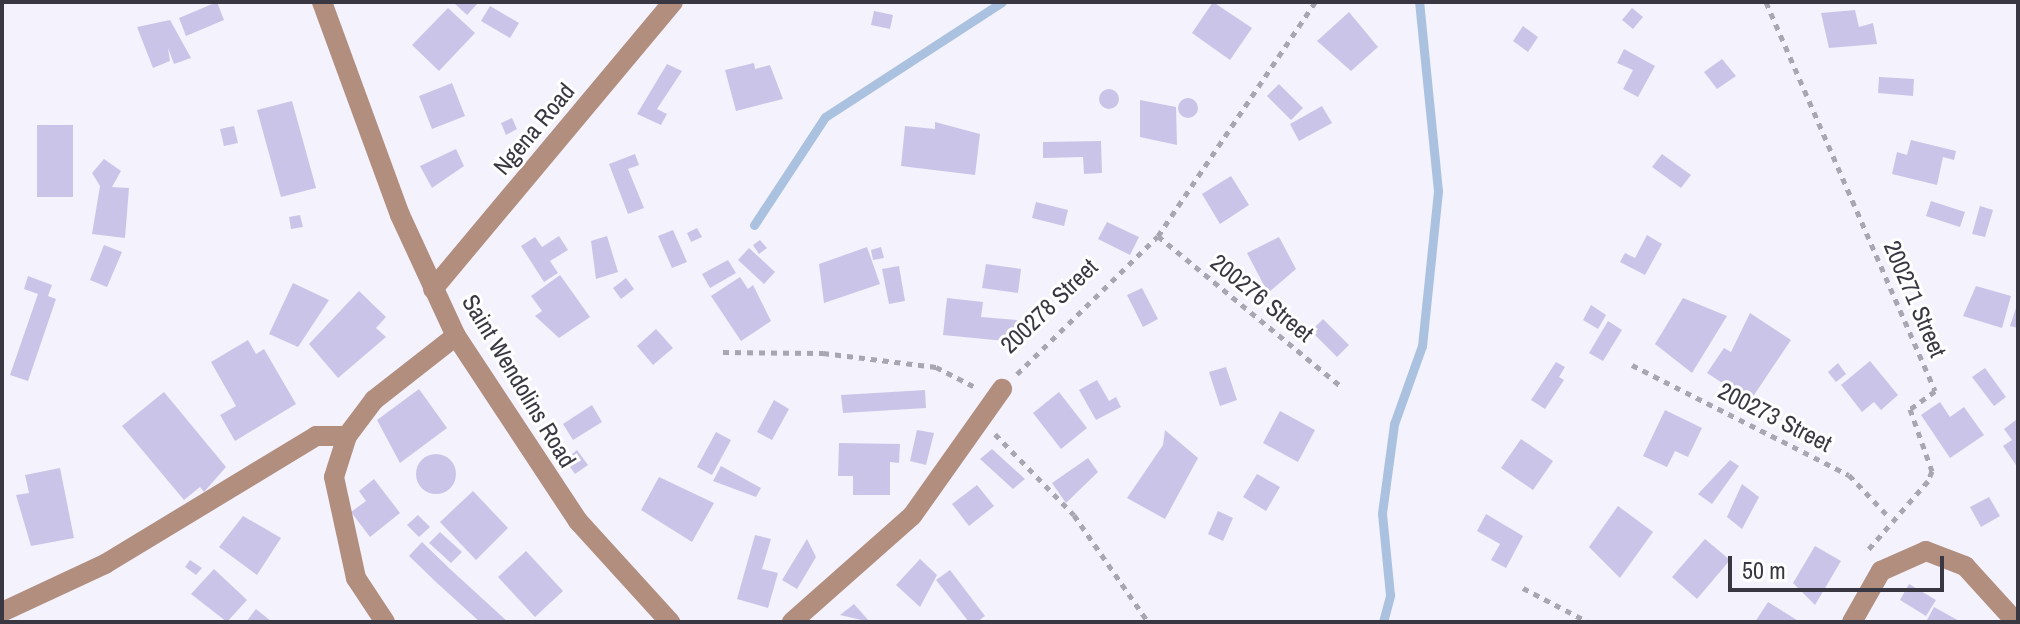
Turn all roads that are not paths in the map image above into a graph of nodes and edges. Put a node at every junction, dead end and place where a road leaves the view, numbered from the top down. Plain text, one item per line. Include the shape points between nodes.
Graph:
1 (322, 2) edge
2 (673, 2) edge
3 (433, 289) junction
4 (456, 336) junction
5 (1002, 389) road end
6 (347, 436) junction
7 (2, 612) edge
8 (385, 622) edge
9 (670, 622) edge
10 (792, 622) edge
11 (1852, 622) edge
12 (2016, 622) edge

1 - 3 street, Saint Wendolins Road
2 - 3 street, Ngena Road
3 - 4 street, Saint Wendolins Road
4 - 6 street via 374,400
4 - 9 street, Saint Wendolins Road via 578,521
5 - 10 street, 200278 Street via 912,516
6 - 7 street via 316,436 105,564
6 - 8 street via 334,477 341,535 356,578
11 - 12 street via 1868,587 1906,555 1938,552 1965,566

